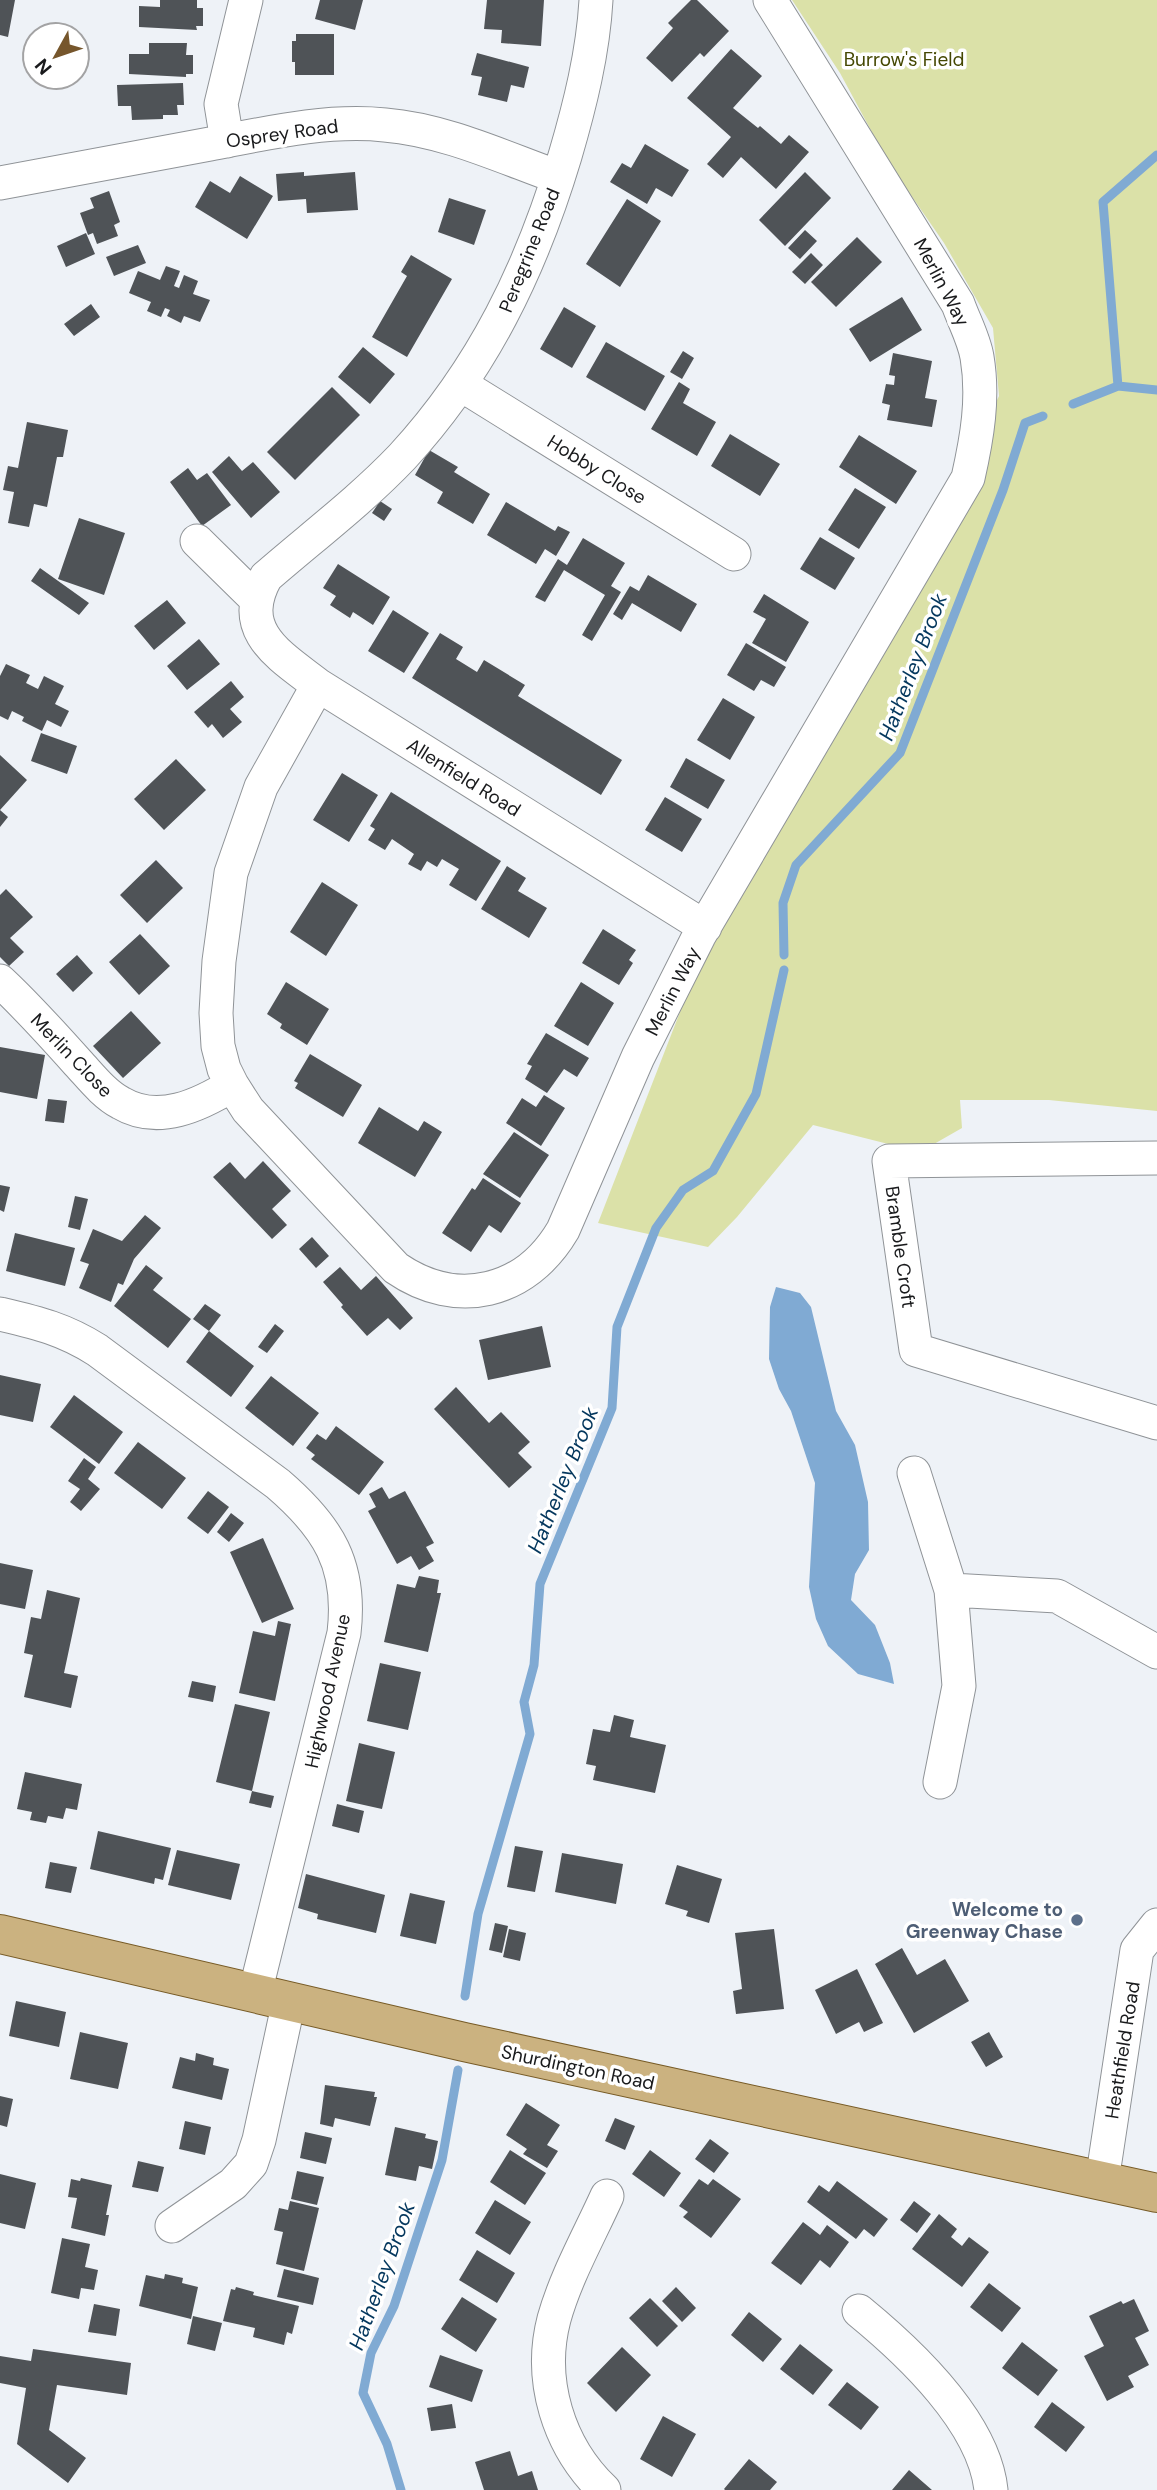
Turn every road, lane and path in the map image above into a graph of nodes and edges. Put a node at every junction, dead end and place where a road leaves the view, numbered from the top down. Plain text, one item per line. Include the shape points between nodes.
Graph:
1 (246, 0) edge
2 (596, 0) edge
3 (771, 0) edge
4 (227, 141) junction
5 (558, 177) junction
6 (0, 183) edge
7 (460, 384) junction
8 (197, 541) dead end
9 (734, 554) dead end
10 (257, 600) junction
11 (318, 685) junction
12 (705, 927) junction
13 (0, 981) edge
14 (232, 1085) junction
15 (1157, 1158) edge
16 (0, 1314) edge
17 (1157, 1423) edge
18 (914, 1474) dead end
19 (951, 1590) junction
20 (1157, 1651) edge
21 (940, 1782) dead end
22 (1157, 1925) edge
23 (0, 1934) edge
24 (272, 1997) junction
25 (1102, 2181) junction
26 (1157, 2193) edge
27 (607, 2196) dead end
28 (172, 2227) dead end
29 (859, 2311) dead end
30 (604, 2490) edge
31 (991, 2490) edge

1 - 4 street via 221,104
2 - 5 street, Peregrine Road via 580,104
3 - 12 street, Merlin Way via 958,304 977,354 979,410 968,478
4 - 5 street, Osprey Road via 349,123 386,125 453,139
4 - 6 street, Osprey Road
5 - 7 street, Peregrine Road via 519,282
7 - 9 street, Hobby Close
7 - 10 street, Peregrine Road via 366,492 266,577
8 - 10 street
10 - 11 street, Allenfield Road via 257,622 268,645
11 - 12 street, Allenfield Road
11 - 14 street, Merlin Way via 261,787 231,873 216,1013 218,1046
12 - 14 street, Merlin Way via 638,1057 553,1248 521,1275 486,1290 445,1290 425,1285 396,1268 248,1110
13 - 14 street, Merlin Close via 122,1105 169,1112
15 - 17 street, Bramble Croft via 889,1161 916,1350
16 - 24 street, Highwood Avenue via 71,1334 268,1476 323,1530 342,1569 344,1633
18 - 19 street
19 - 20 street via 1057,1596
19 - 21 street via 959,1686
22 - 25 street, Heathfield Road via 1137,1950
23 - 24 main road, Shurdington Road
24 - 25 main road, Shurdington Road
24 - 28 street, Highwood Avenue via 259,2140 251,2164 233,2185
25 - 26 main road, Shurdington Road
27 - 30 street via 562,2296 549,2368 566,2440
29 - 31 street via 907,2353 948,2400 977,2444

